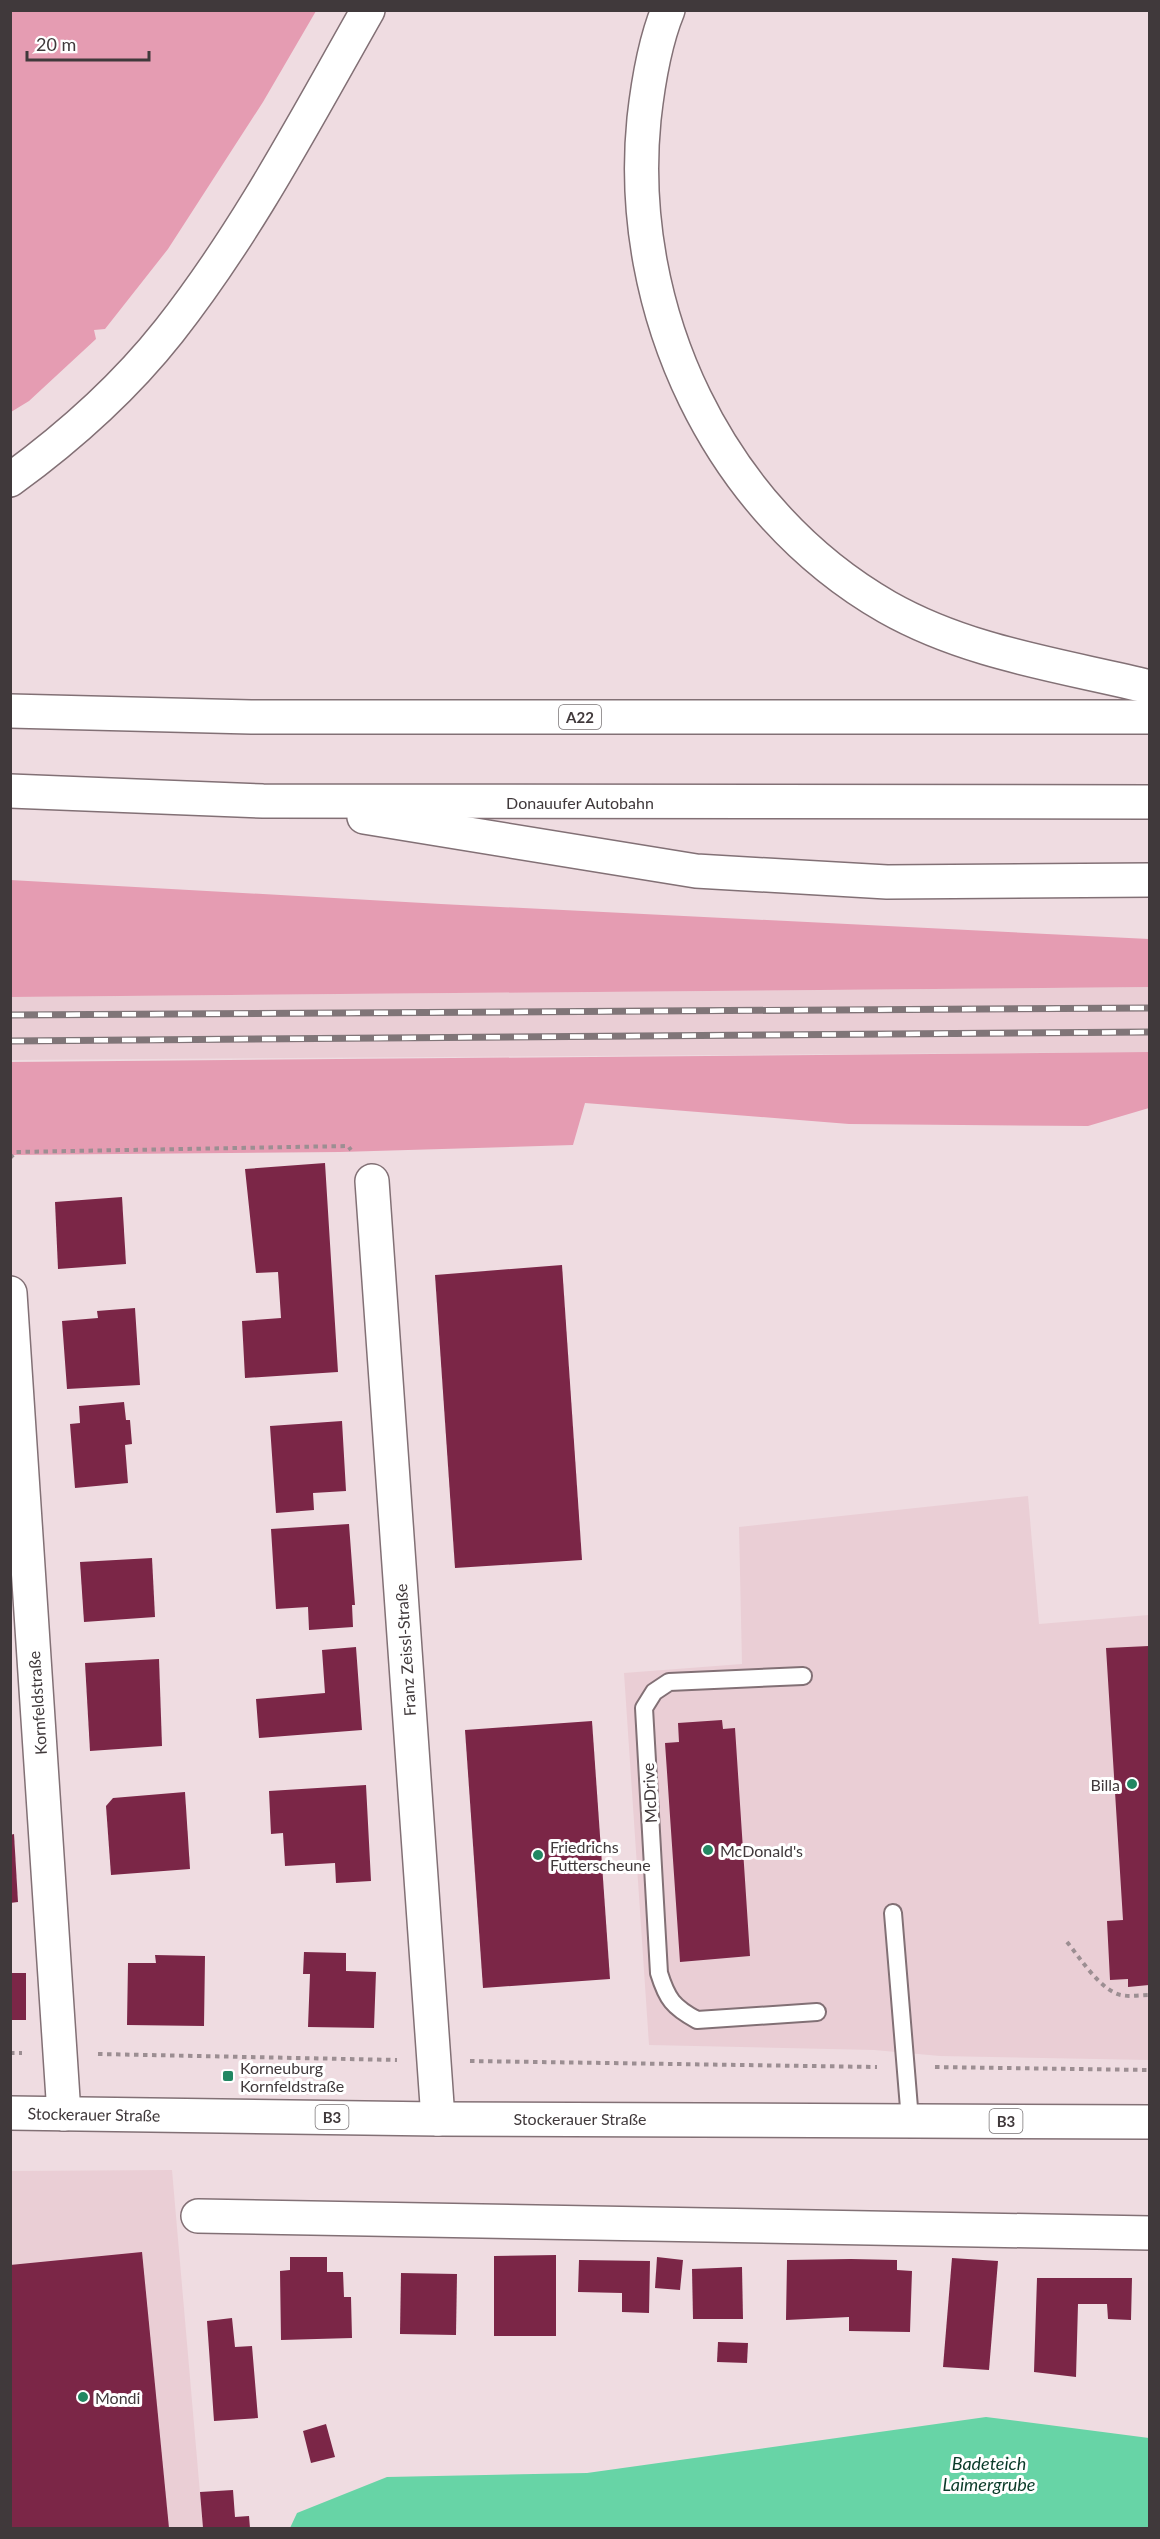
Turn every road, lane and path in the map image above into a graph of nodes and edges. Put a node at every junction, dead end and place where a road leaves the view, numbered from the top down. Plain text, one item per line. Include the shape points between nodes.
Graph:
1 (368, 10) edge
2 (668, 10) edge
3 (10, 480) edge
4 (1149, 687) edge
5 (10, 711) edge
6 (1149, 717) edge
7 (10, 791) edge
8 (263, 801) junction
9 (1149, 802) edge
10 (1149, 880) edge
11 (10, 1158) edge
12 (372, 1181) joint
13 (10, 1293) edge
14 (803, 1676) dead end
15 (893, 1913) dead end
16 (1067, 1942) dead end
17 (1149, 1995) edge
18 (818, 2012) dead end
19 (905, 2067) junction
20 (1149, 2070) edge
21 (10, 2113) edge
22 (64, 2114) junction
23 (438, 2119) junction
24 (910, 2120) junction
25 (1149, 2122) edge
26 (198, 2216) dead end
27 (1149, 2234) edge

1 - 3 main road via 260,197 210,276 168,332 87,419
2 - 4 main road via 648,81 641,150 644,230 665,323 683,373 721,447 776,516 809,550 852,585 888,607 930,629 1001,654
5 - 6 main road, A22 via 251,717
7 - 8 main road, Donauufer Autobahn
8 - 9 main road, Donauufer Autobahn
8 - 10 main road via 696,872 887,882
11 - 12 path via 16,1152 348,1146
12 - 23 main road, Franz Zeissl-Straße
13 - 22 main road, Kornfeldstraße
14 - 18 lane, McDrive via 669,1682 654,1692 644,1708 659,1973 666,1995 680,2011 697,2020
15 - 19 lane
16 - 17 path via 1112,1992 1122,1996
19 - 20 path
19 - 24 lane
21 - 22 main road, Stockerauer Straße / B3
22 - 23 main road, Stockerauer Straße / B3
23 - 24 main road, Stockerauer Straße / B3
24 - 25 main road, Stockerauer Straße / B3
26 - 27 main road

